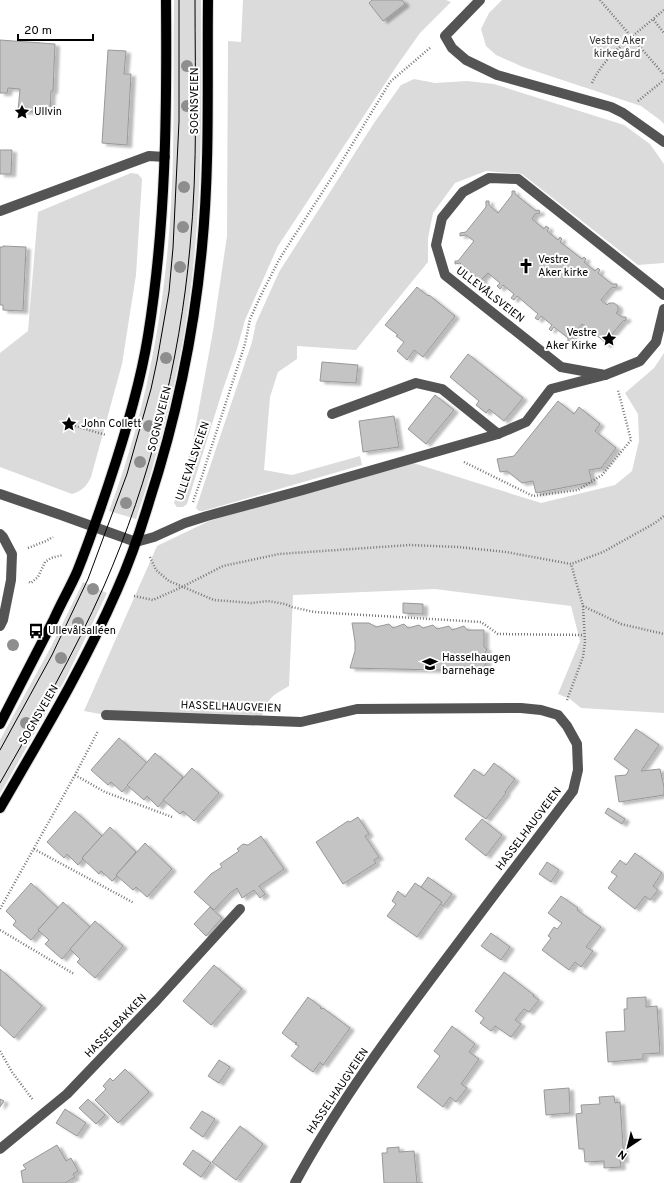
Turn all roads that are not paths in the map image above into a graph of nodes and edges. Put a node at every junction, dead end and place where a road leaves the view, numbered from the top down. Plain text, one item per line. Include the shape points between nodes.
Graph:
1 (166, 0) edge
2 (208, 0) edge
3 (480, 0) edge
4 (664, 142) edge
5 (165, 157) junction
6 (0, 211) edge
7 (664, 295) edge
8 (664, 309) edge
9 (609, 373) junction
10 (332, 414) dead end
11 (498, 434) junction
12 (0, 494) edge
13 (94, 528) junction
14 (0, 534) edge
15 (136, 542) junction
16 (0, 626) edge
17 (106, 715) road end
18 (0, 724) edge
19 (0, 808) edge
20 (240, 909) dead end
21 (0, 1149) edge
22 (295, 1183) edge

1 - 5 main road
2 - 15 main road, SOGNSVEIEN via 207,162 196,298 175,413
3 - 4 street via 444,36 452,48 466,60 498,75 611,108 623,113
5 - 6 street via 149,156
5 - 13 main road via 160,238 148,338 127,427
7 - 9 street, ULLEVÅLSVEIEN via 518,179 489,178 463,192 442,218 436,245 445,275 561,367
8 - 9 street via 656,342 640,361
9 - 11 street via 552,389 526,422
10 - 11 street via 416,383 442,389
11 - 15 street via 185,522 154,538
12 - 13 street
13 - 15 street
13 - 18 main road via 76,574
14 - 16 street via 12,554 10,580
15 - 19 main road, SOGNSVEIEN via 117,590 70,685
17 - 22 street, HASSELHAUGVEIEN via 301,722 357,709 521,708 558,715 577,744 578,770 573,790 383,1045 335,1115
20 - 21 street, HASSELBAKKEN via 67,1094

